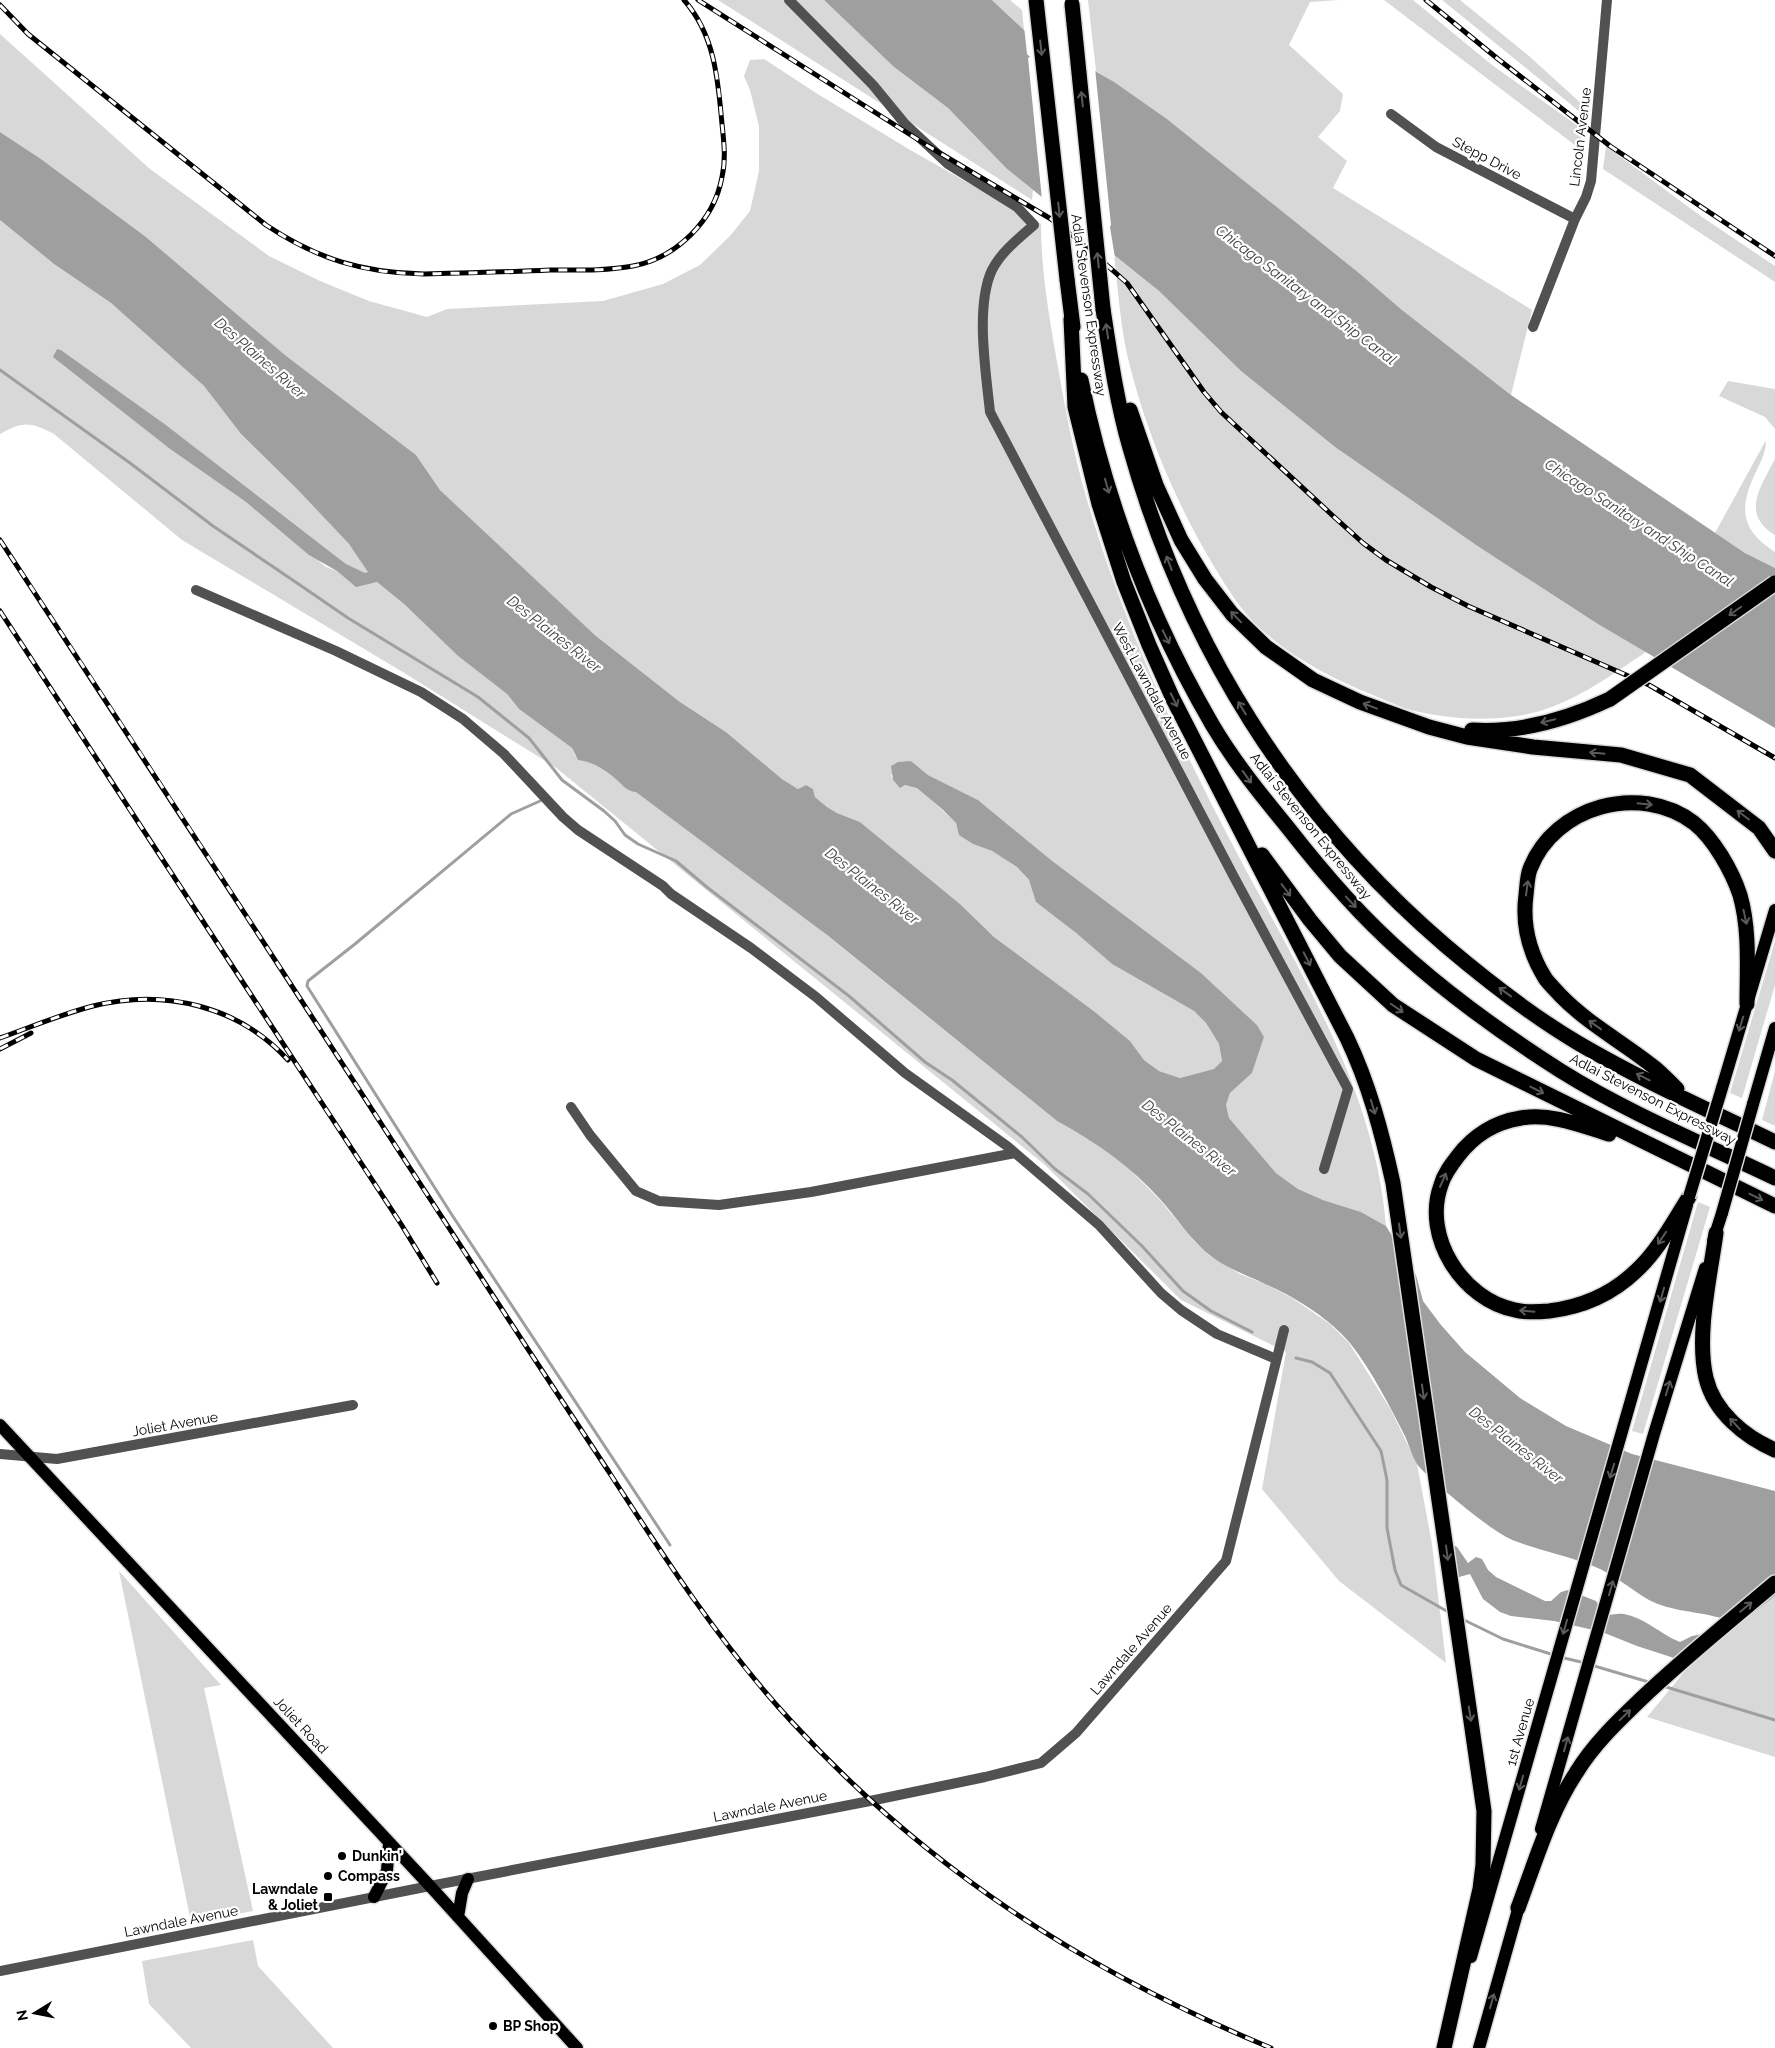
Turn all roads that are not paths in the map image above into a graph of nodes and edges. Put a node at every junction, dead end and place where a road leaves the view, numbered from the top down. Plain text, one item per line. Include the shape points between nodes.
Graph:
1 (789, 0) edge
2 (1036, 0) edge
3 (1607, 0) edge
4 (1072, 2) edge
5 (1391, 114) dead end
6 (1575, 219) junction
7 (1071, 318) junction
8 (1533, 327) dead end
9 (1110, 354) junction
10 (1775, 583) edge
11 (196, 590) dead end
12 (1395, 716) junction
13 (1229, 806) junction
14 (1775, 851) edge
15 (1775, 910) edge
16 (1748, 1004) junction
17 (1775, 1028) edge
18 (1687, 1099) junction
19 (572, 1107) dead end
20 (1775, 1142) edge
21 (1649, 1145) junction
22 (1015, 1153) junction
23 (1324, 1169) dead end
24 (1775, 1178) edge
25 (1690, 1197) junction
26 (1775, 1206) edge
27 (1716, 1233) junction
28 (1284, 1330) dead end
29 (1276, 1359) junction
30 (353, 1405) dead end
31 (0, 1426) edge
32 (1775, 1450) edge
33 (0, 1454) edge
34 (31, 1458) junction
35 (1775, 1583) edge
36 (389, 1843) junction
37 (468, 1878) junction
38 (430, 1886) junction
39 (374, 1897) junction
40 (1518, 1908) junction
41 (458, 1917) junction
42 (0, 1971) edge
43 (577, 2048) edge
44 (1444, 2048) edge
45 (1479, 2048) edge

1 - 23 street, West Lawndale Avenue via 873,85 904,124 948,164 1017,207 1034,225 1001,257 987,283 984,352 990,412 1348,1088
2 -> 7 highway, Adlai Stevenson Expressway, bridge
3 - 6 street, Lincoln Avenue via 1594,163 1586,197
9 -> 4 highway, Adlai Stevenson Expressway, bridge
5 - 6 street, Stepp Drive via 1436,147
6 - 8 street, Lincoln Avenue
7 -> 13 highway via 1075,407 1102,513 1124,582 1173,699
7 -> 24 highway, Adlai Stevenson Expressway via 1100,461 1111,502 1141,582 1159,624 1214,727 1248,779 1347,898 1427,974 1564,1073 1636,1112
12 -> 9 highway via 1313,680 1266,648 1232,614 1181,540 1156,485
18 -> 9 highway, Adlai Stevenson Expressway via 1576,1042 1475,970 1408,913 1341,842 1286,774 1221,674 1174,578 1132,453
10 -> 12 highway, bridge via 1610,699 1570,716 1513,728 1482,730 1450,728
11 - 22 street via 421,692 463,720 504,754 578,830 751,948 816,997 905,1073
14 -> 12 highway via 1760,828 1690,775 1621,756 1467,736
13 -> 21 highway via 1310,920 1340,956 1393,1005 1476,1059
13 -> 44 highway via 1363,1072 1393,1183 1484,1812 1484,1865 1480,1889
15 - 16 main road, 1st Avenue
18 -> 16 highway via 1656,1069 1576,1011 1546,980 1531,951 1524,914 1530,870 1546,841 1569,820 1599,806 1625,802 1662,806 1694,823 1724,857 1740,895 1746,925
16 -> 25 main road, 1st Avenue, bridge
17 - 27 main road, bridge
18 - 20 highway, Adlai Stevenson Expressway
19 - 22 street via 590,1135 636,1191 659,1201 719,1206
25 -> 21 highway via 1651,1255 1637,1270 1599,1297 1582,1304 1559,1310 1514,1310 1469,1287 1452,1265 1440,1237 1437,1212 1440,1186 1465,1146 1481,1133 1521,1118 1545,1117 1569,1120
21 -> 26 highway
22 - 29 street via 1099,1225 1180,1310 1217,1334
25 -> 44 main road, 1st Avenue
32 -> 27 highway via 1743,1432 1717,1404 1706,1378 1702,1334
40 -> 27 main road via 1654,1434
28 - 29 street, Lawndale Avenue
29 - 37 street, Lawndale Avenue via 1226,1561 1076,1733 1041,1762 877,1800
30 - 34 street, Joliet Avenue via 57,1459
31 - 34 main road, Joliet Road
33 - 34 street, Joliet Avenue
34 - 36 main road, Joliet Road
40 -> 35 highway via 1558,1806 1576,1772 1596,1746 1674,1668
36 - 38 main road, Joliet Road
36 - 39 main road via 387,1871
37 - 38 street, Lawndale Avenue
37 - 41 main road
38 - 39 street, Lawndale Avenue
38 - 41 main road, Joliet Road
39 - 42 street, Lawndale Avenue
45 -> 40 main road
41 - 43 main road, Joliet Road

